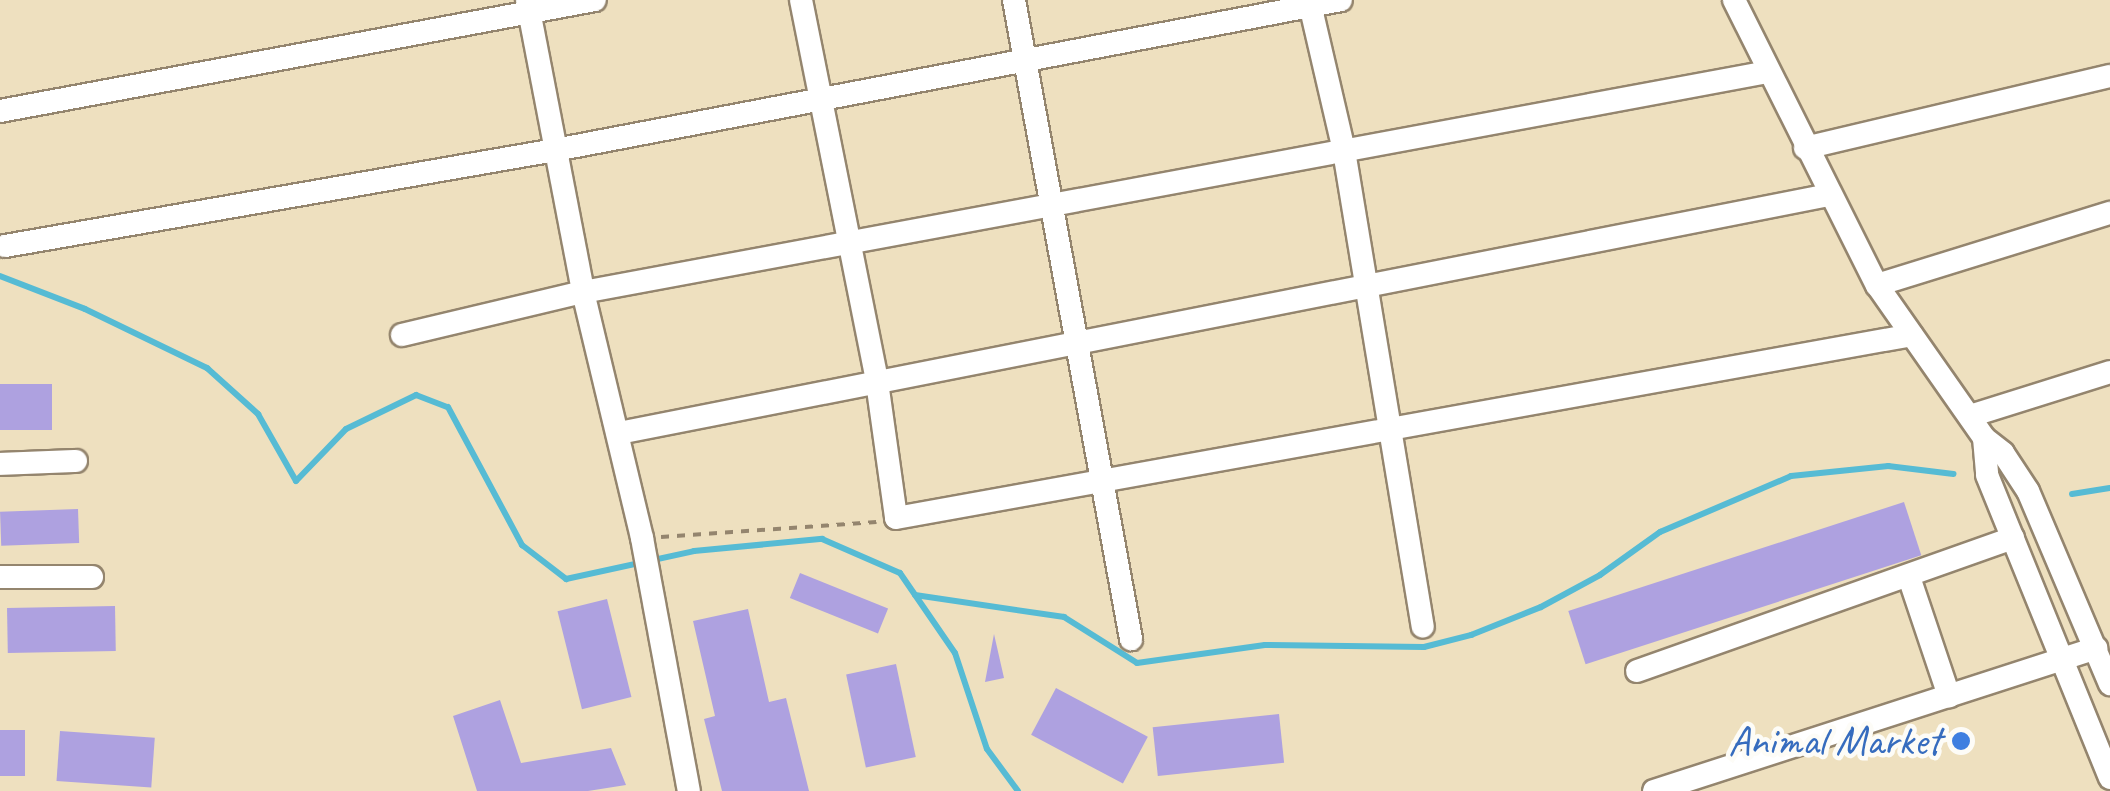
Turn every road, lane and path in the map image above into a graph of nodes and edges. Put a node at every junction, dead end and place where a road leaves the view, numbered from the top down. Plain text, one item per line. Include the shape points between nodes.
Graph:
1 (595, 0) edge
2 (801, 0) edge
3 (1014, 0) edge
4 (1341, 0) edge
5 (1734, 0) edge
6 (1309, 3) edge
7 (528, 6) edge
8 (1026, 61) junction
9 (1768, 72) junction
10 (2110, 76) edge
11 (821, 100) junction
12 (0, 111) edge
13 (1804, 148) junction
14 (556, 150) junction
15 (1344, 151) junction
16 (1829, 195) junction
17 (1053, 205) junction
18 (2110, 213) edge
19 (851, 242) junction
20 (5, 246) dead end
21 (1878, 285) junction
22 (1364, 286) junction
23 (583, 292) junction
24 (1912, 335) junction
25 (402, 336) dead end
26 (1077, 343) junction
27 (2110, 372) edge
28 (877, 382) junction
29 (1970, 416) junction
30 (1390, 429) junction
31 (619, 433) junction
32 (1984, 438) junction
33 (76, 461) dead end
34 (0, 464) edge
35 (1099, 482) junction
36 (896, 518) junction
37 (2013, 538) junction
38 (642, 543) junction
39 (0, 577) edge
40 (92, 577) dead end
41 (1909, 577) junction
42 (1423, 626) dead end
43 (1131, 638) dead end
44 (2096, 648) junction
45 (2064, 660) junction
46 (1636, 671) dead end
47 (2110, 684) edge
48 (1950, 696) junction
49 (2110, 778) edge
50 (689, 791) edge
51 (1654, 791) edge

1 - 7 street
2 - 11 street
3 - 8 street
4 - 6 street
5 - 9 street
6 - 8 street
6 - 15 street
7 - 12 street
7 - 14 street
8 - 11 street
8 - 17 street
9 - 13 street
9 - 15 street
10 - 13 street
11 - 14 street
11 - 19 street
13 - 16 street
14 - 20 street
14 - 23 street
15 - 17 street
15 - 22 street
16 - 21 street
16 - 22 street
17 - 19 street
17 - 26 street
18 - 21 street
19 - 23 street
19 - 28 street
21 - 24 street
22 - 26 street
22 - 30 street
23 - 25 street
23 - 31 street
24 - 29 street
24 - 30 street
26 - 28 street
26 - 35 street
27 - 29 street
28 - 31 street
28 - 36 street
29 - 32 street
30 - 35 street
30 - 42 street
31 - 38 street
32 - 37 street via 1987,476
32 - 44 street via 2028,490
33 - 34 street
35 - 36 street
35 - 43 street
36 - 38 path
37 - 41 street
37 - 45 street
38 - 50 street
39 - 40 street
41 - 46 street
41 - 48 street
44 - 45 street
44 - 47 street
45 - 48 street
45 - 49 street
48 - 51 street

